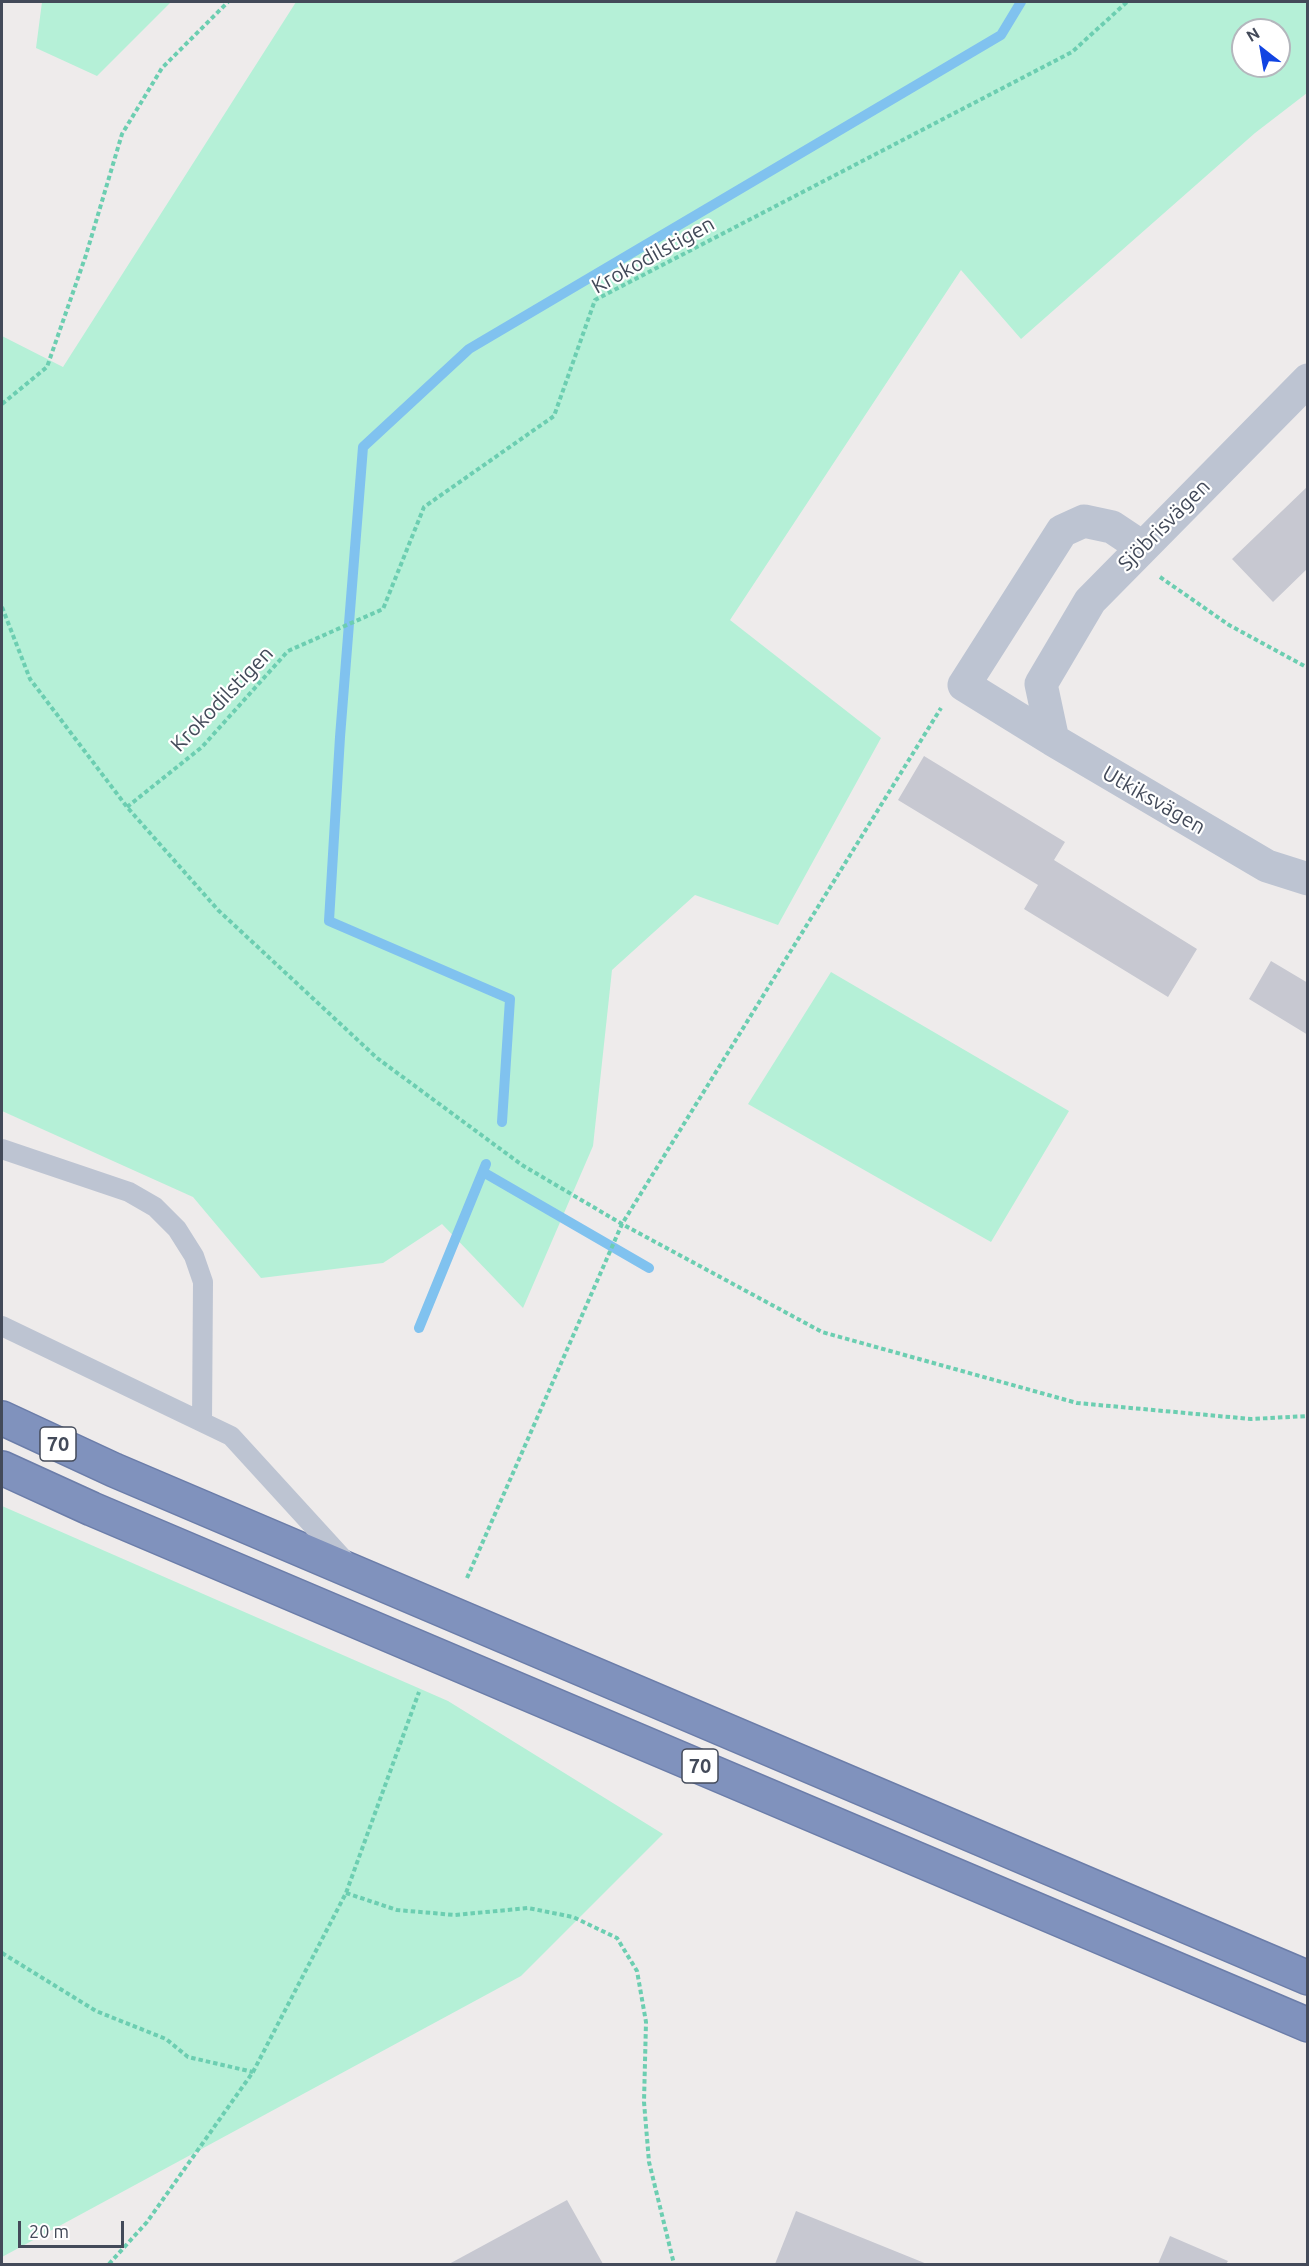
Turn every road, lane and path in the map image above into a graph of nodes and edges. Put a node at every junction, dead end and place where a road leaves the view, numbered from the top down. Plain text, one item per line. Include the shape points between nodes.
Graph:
1 (228, 2) edge
2 (1127, 2) edge
3 (1308, 380) edge
4 (2, 404) edge
5 (1137, 552) junction
6 (2, 607) edge
7 (1308, 668) edge
8 (964, 685) junction
9 (1053, 740) junction
10 (127, 807) junction
11 (1308, 879) edge
12 (2, 1149) edge
13 (622, 1224) junction
14 (2, 1326) edge
15 (1308, 1416) edge
16 (2, 1418) edge
17 (202, 1422) junction
18 (2, 1468) edge
19 (356, 1572) junction
20 (466, 1578) dead end
21 (419, 1692) dead end
22 (346, 1893) junction
23 (2, 1953) edge
24 (1308, 1978) edge
25 (1308, 2025) edge
26 (253, 2072) junction
27 (109, 2265) edge
28 (674, 2265) edge

1 - 4 path via 162,68 122,134 47,367
2 - 10 path, Krokodilstigen via 1072,52 595,300 554,416 424,507 383,609 288,651 201,747
3 - 5 street, Sjöbrisvägen
5 - 7 path via 1229,625
5 - 8 street via 1112,527 1084,521 1062,531
5 - 9 street, Sjöbrisvägen via 1090,600 1041,684
6 - 10 path via 30,680
8 - 9 street, Utkiksvägen
8 - 13 path via 946,700
9 - 11 street, Utkiksvägen via 1267,866
10 - 13 path via 218,910 377,1058 522,1165
12 - 17 lane via 129,1192 155,1207 177,1229 194,1256 203,1282
13 - 15 path via 822,1332 1077,1403 1251,1419
13 - 20 path
14 - 17 lane
16 - 19 highway, 70 via 114,1470
17 - 19 lane via 231,1436
18 - 25 highway, 70
19 - 24 highway, 70
21 - 22 path
22 - 26 path
22 - 28 path via 397,1910 455,1916 528,1908 573,1917 617,1938 637,1971 646,2022 644,2102 649,2162
23 - 26 path via 96,2011 166,2039 188,2057
26 - 27 path via 147,2222

